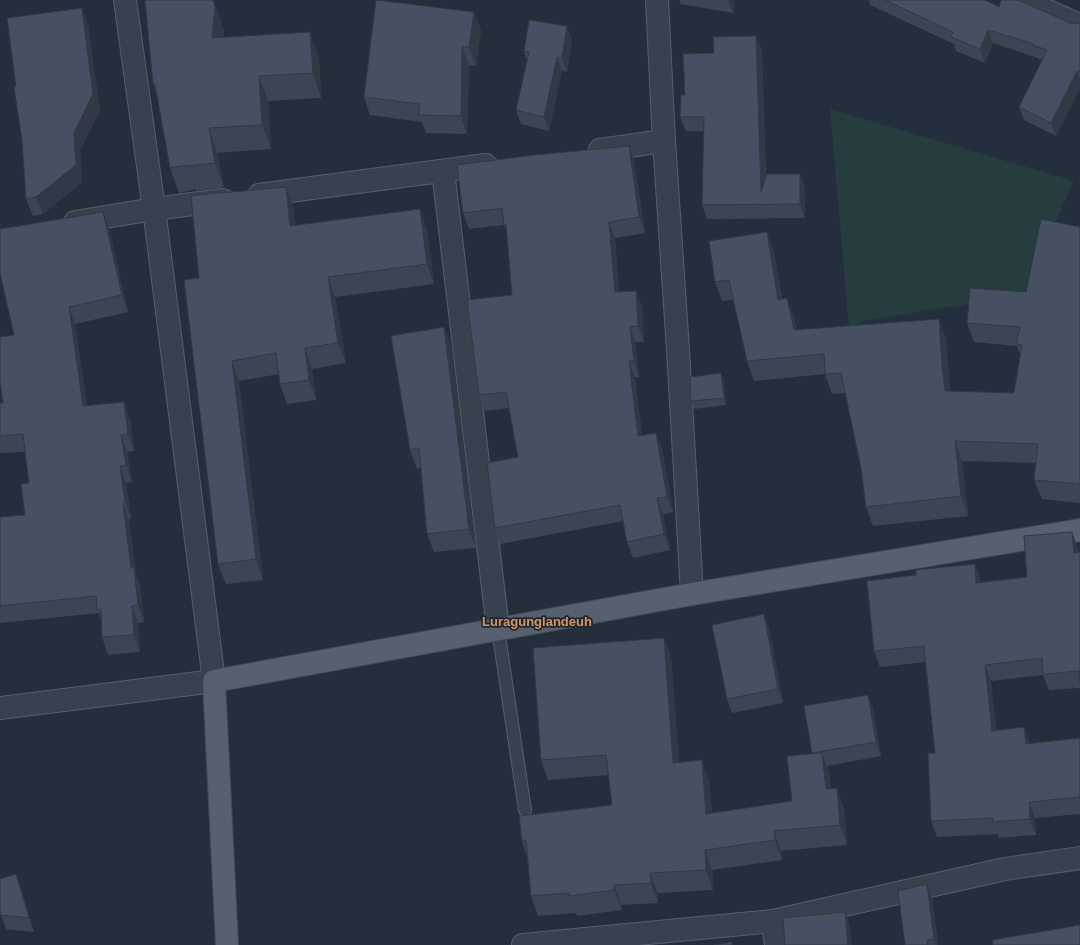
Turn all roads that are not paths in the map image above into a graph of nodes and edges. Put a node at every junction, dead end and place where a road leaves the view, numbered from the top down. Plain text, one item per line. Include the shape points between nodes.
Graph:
1 (125, 0) edge
2 (657, 0) edge
3 (1024, 0) edge
4 (1080, 25) edge
5 (664, 141) junction
6 (577, 153) edge
7 (506, 163) edge
8 (443, 171) junction
9 (154, 209) junction
10 (54, 225) edge
11 (1080, 530) edge
12 (692, 594) junction
13 (498, 629) junction
14 (214, 681) junction
15 (0, 708) edge
16 (525, 810) dead end
17 (1080, 858) edge
18 (773, 921) junction
19 (227, 945) edge
20 (523, 945) edge
21 (776, 945) edge

1 - 9 street
2 - 5 street
3 - 4 street
5 - 6 street
5 - 12 street
7 - 8 street
8 - 9 street
8 - 13 street
9 - 10 street
9 - 14 street
11 - 12 main road
12 - 13 main road
13 - 14 main road
13 - 16 lane
14 - 15 street
14 - 19 main road
17 - 18 street via 1005,870
18 - 20 street
18 - 21 street

